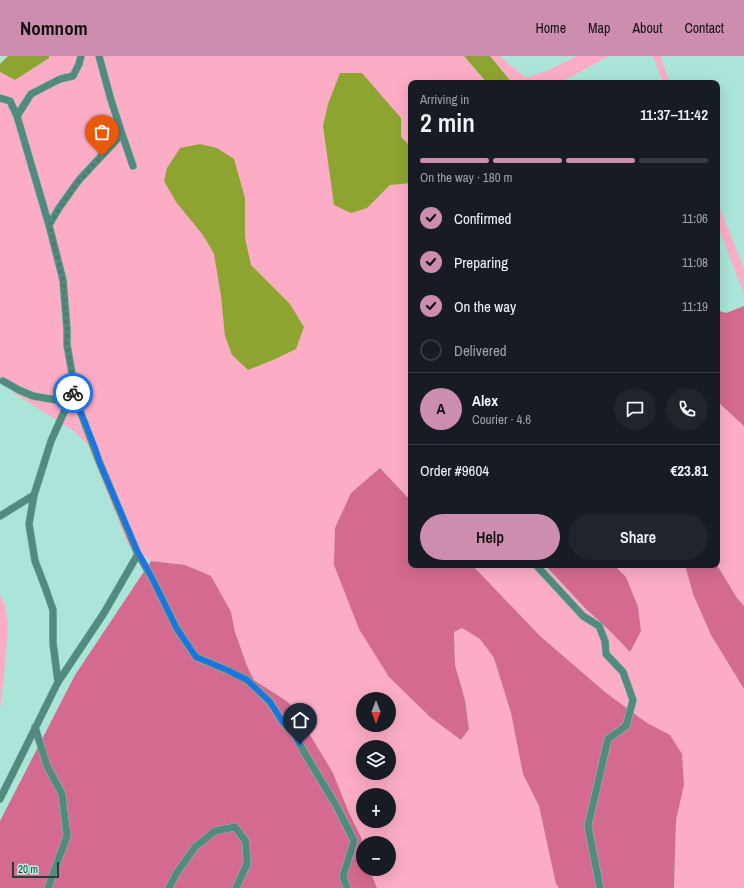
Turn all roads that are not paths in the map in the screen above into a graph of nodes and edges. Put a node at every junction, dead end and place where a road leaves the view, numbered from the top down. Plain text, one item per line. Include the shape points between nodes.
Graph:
1 (81, 56) edge
2 (99, 56) edge
3 (0, 98) edge
4 (17, 116) junction
5 (122, 134) junction
6 (133, 166) dead end
7 (49, 225) junction
8 (3, 381) dead end
9 (73, 392) junction
10 (68, 402) junction
11 (34, 495) junction
12 (0, 516) edge
13 (138, 552) junction
14 (539, 568) edge
15 (58, 682) junction
16 (35, 727) junction
17 (0, 799) edge
18 (48, 888) edge
19 (169, 888) edge
20 (236, 888) edge
21 (347, 888) edge
22 (600, 888) edge

1 - 4 lane via 74,76 60,79 31,94
2 - 5 lane
3 - 4 lane via 10,100
4 - 7 lane
5 - 6 lane
5 - 7 lane via 76,184
7 - 9 lane via 63,280
8 - 10 lane via 33,396
9 - 10 lane
9 - 13 lane
10 - 11 lane via 51,441
11 - 12 lane
11 - 15 lane via 29,524 35,561 53,610 53,644
13 - 15 lane via 104,613
13 - 21 lane via 177,629 196,657 247,680 270,702 295,736 354,841 343,876
14 - 22 lane via 583,616 599,626 605,641 606,654 623,672 633,700 626,726 608,739 588,826
15 - 16 lane
16 - 17 lane
16 - 18 lane via 47,766 62,794 67,836
19 - 20 lane via 195,847 215,831 235,827 246,842 247,864

